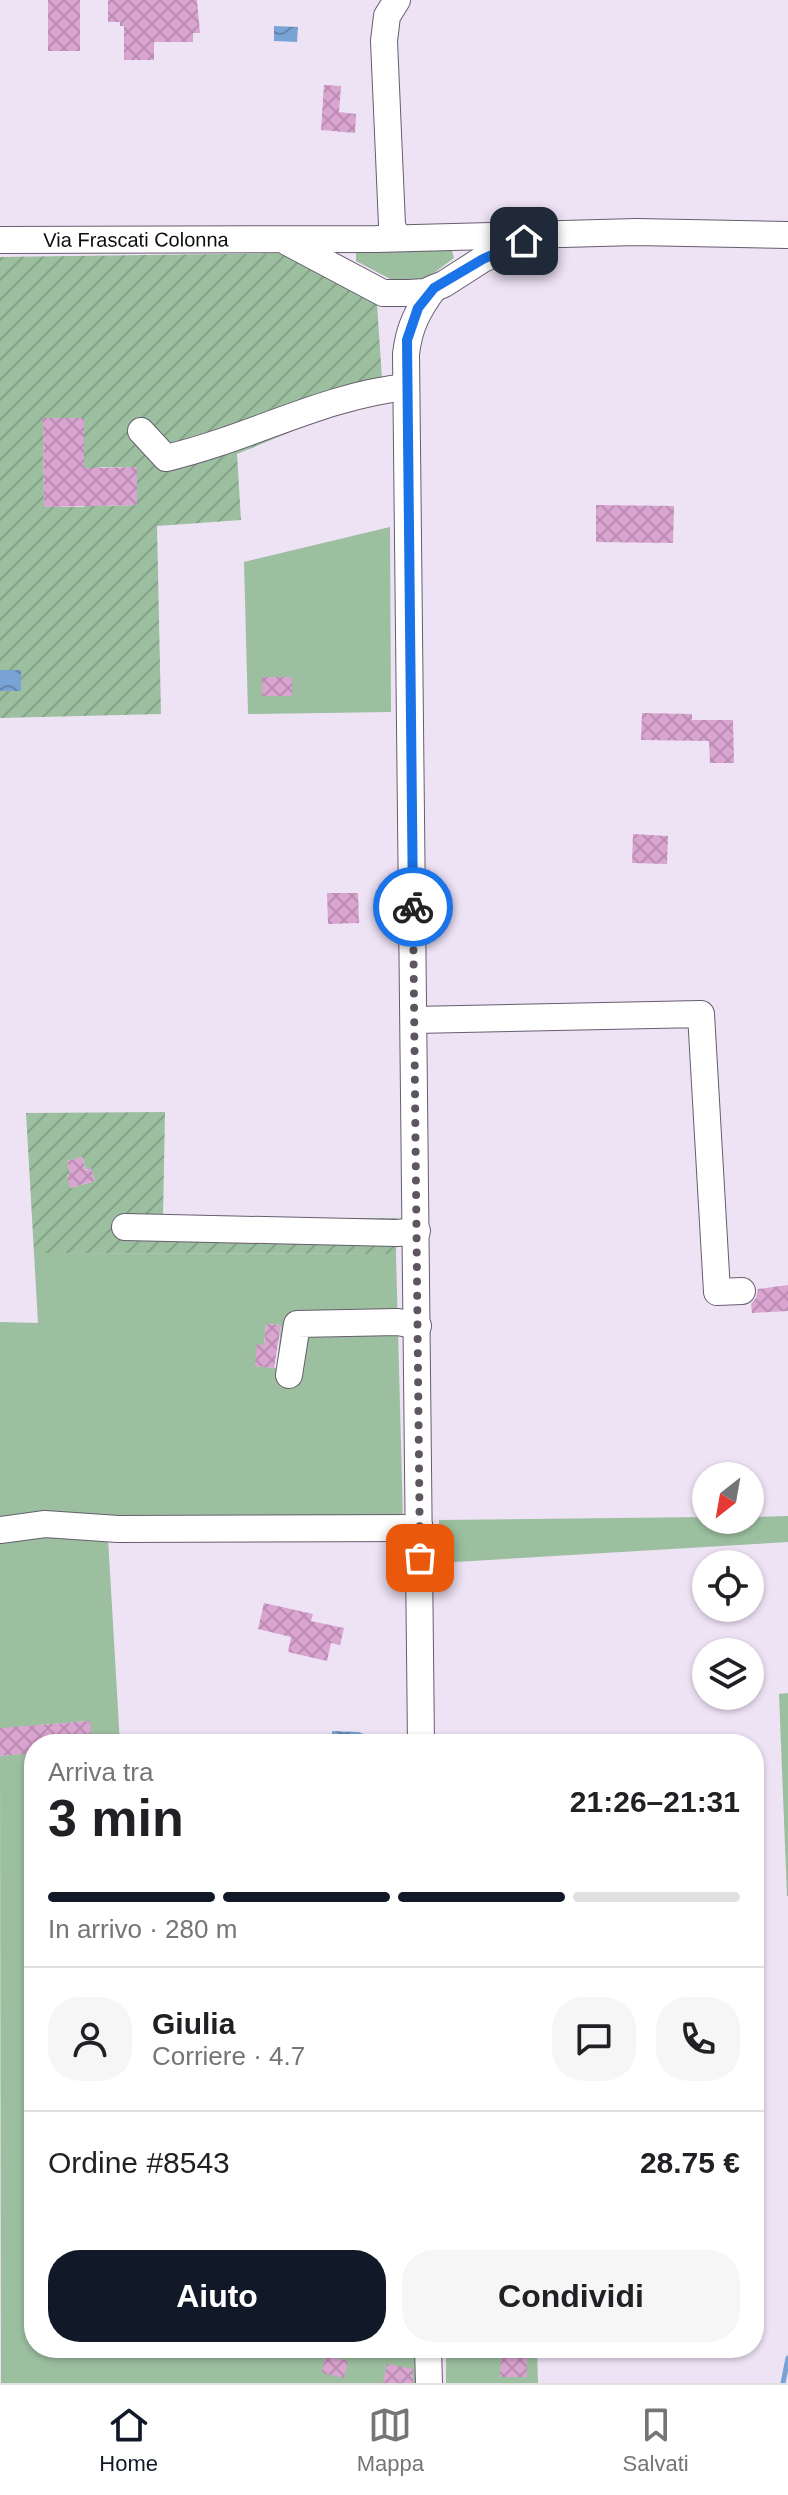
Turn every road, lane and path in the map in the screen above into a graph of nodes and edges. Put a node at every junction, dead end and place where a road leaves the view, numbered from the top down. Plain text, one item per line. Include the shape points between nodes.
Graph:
1 (397, 0) edge
2 (541, 234) junction
3 (788, 235) edge
4 (454, 236) junction
5 (272, 238) junction
6 (397, 238) junction
7 (358, 239) junction
8 (0, 240) edge
9 (464, 270) junction
10 (342, 271) junction
11 (434, 288) junction
12 (383, 293) junction
13 (406, 354) junction
14 (406, 387) junction
15 (141, 431) dead end
16 (414, 1020) junction
17 (125, 1227) dead end
18 (417, 1231) junction
19 (742, 1291) dead end
20 (418, 1333) junction
21 (289, 1375) dead end
22 (420, 1521) junction
23 (0, 1530) edge
24 (421, 1734) edge
25 (428, 2358) edge
26 (429, 2383) edge

1 - 6 street via 387,16 384,41 392,225
2 - 3 street, Via Frascati Colonna
2 - 4 street, Via Frascati Colonna
2 - 9 street, Via Frascati Colonna
4 - 6 street, Via Frascati Colonna
4 - 9 street via 463,250
5 - 7 street, Via Frascati Colonna
5 - 8 street, Via Frascati Colonna
5 - 10 street, Via Frascati Colonna
6 - 7 street, Via Frascati Colonna
7 - 10 street via 341,249
9 - 11 street, Via Frascati Colonna
10 - 12 street, Via Frascati Colonna
11 - 12 street, Via Frascati Colonna
11 - 13 street via 415,316
12 - 13 street
13 - 14 street
14 - 15 street via 316,407 202,450 166,458
14 - 16 street
16 - 18 street
16 - 19 street via 701,1014 717,1292
17 - 18 street
18 - 20 street
20 - 21 street via 398,1322 297,1324
20 - 22 street
22 - 23 street via 118,1529 45,1524
22 - 24 street
25 - 26 street

